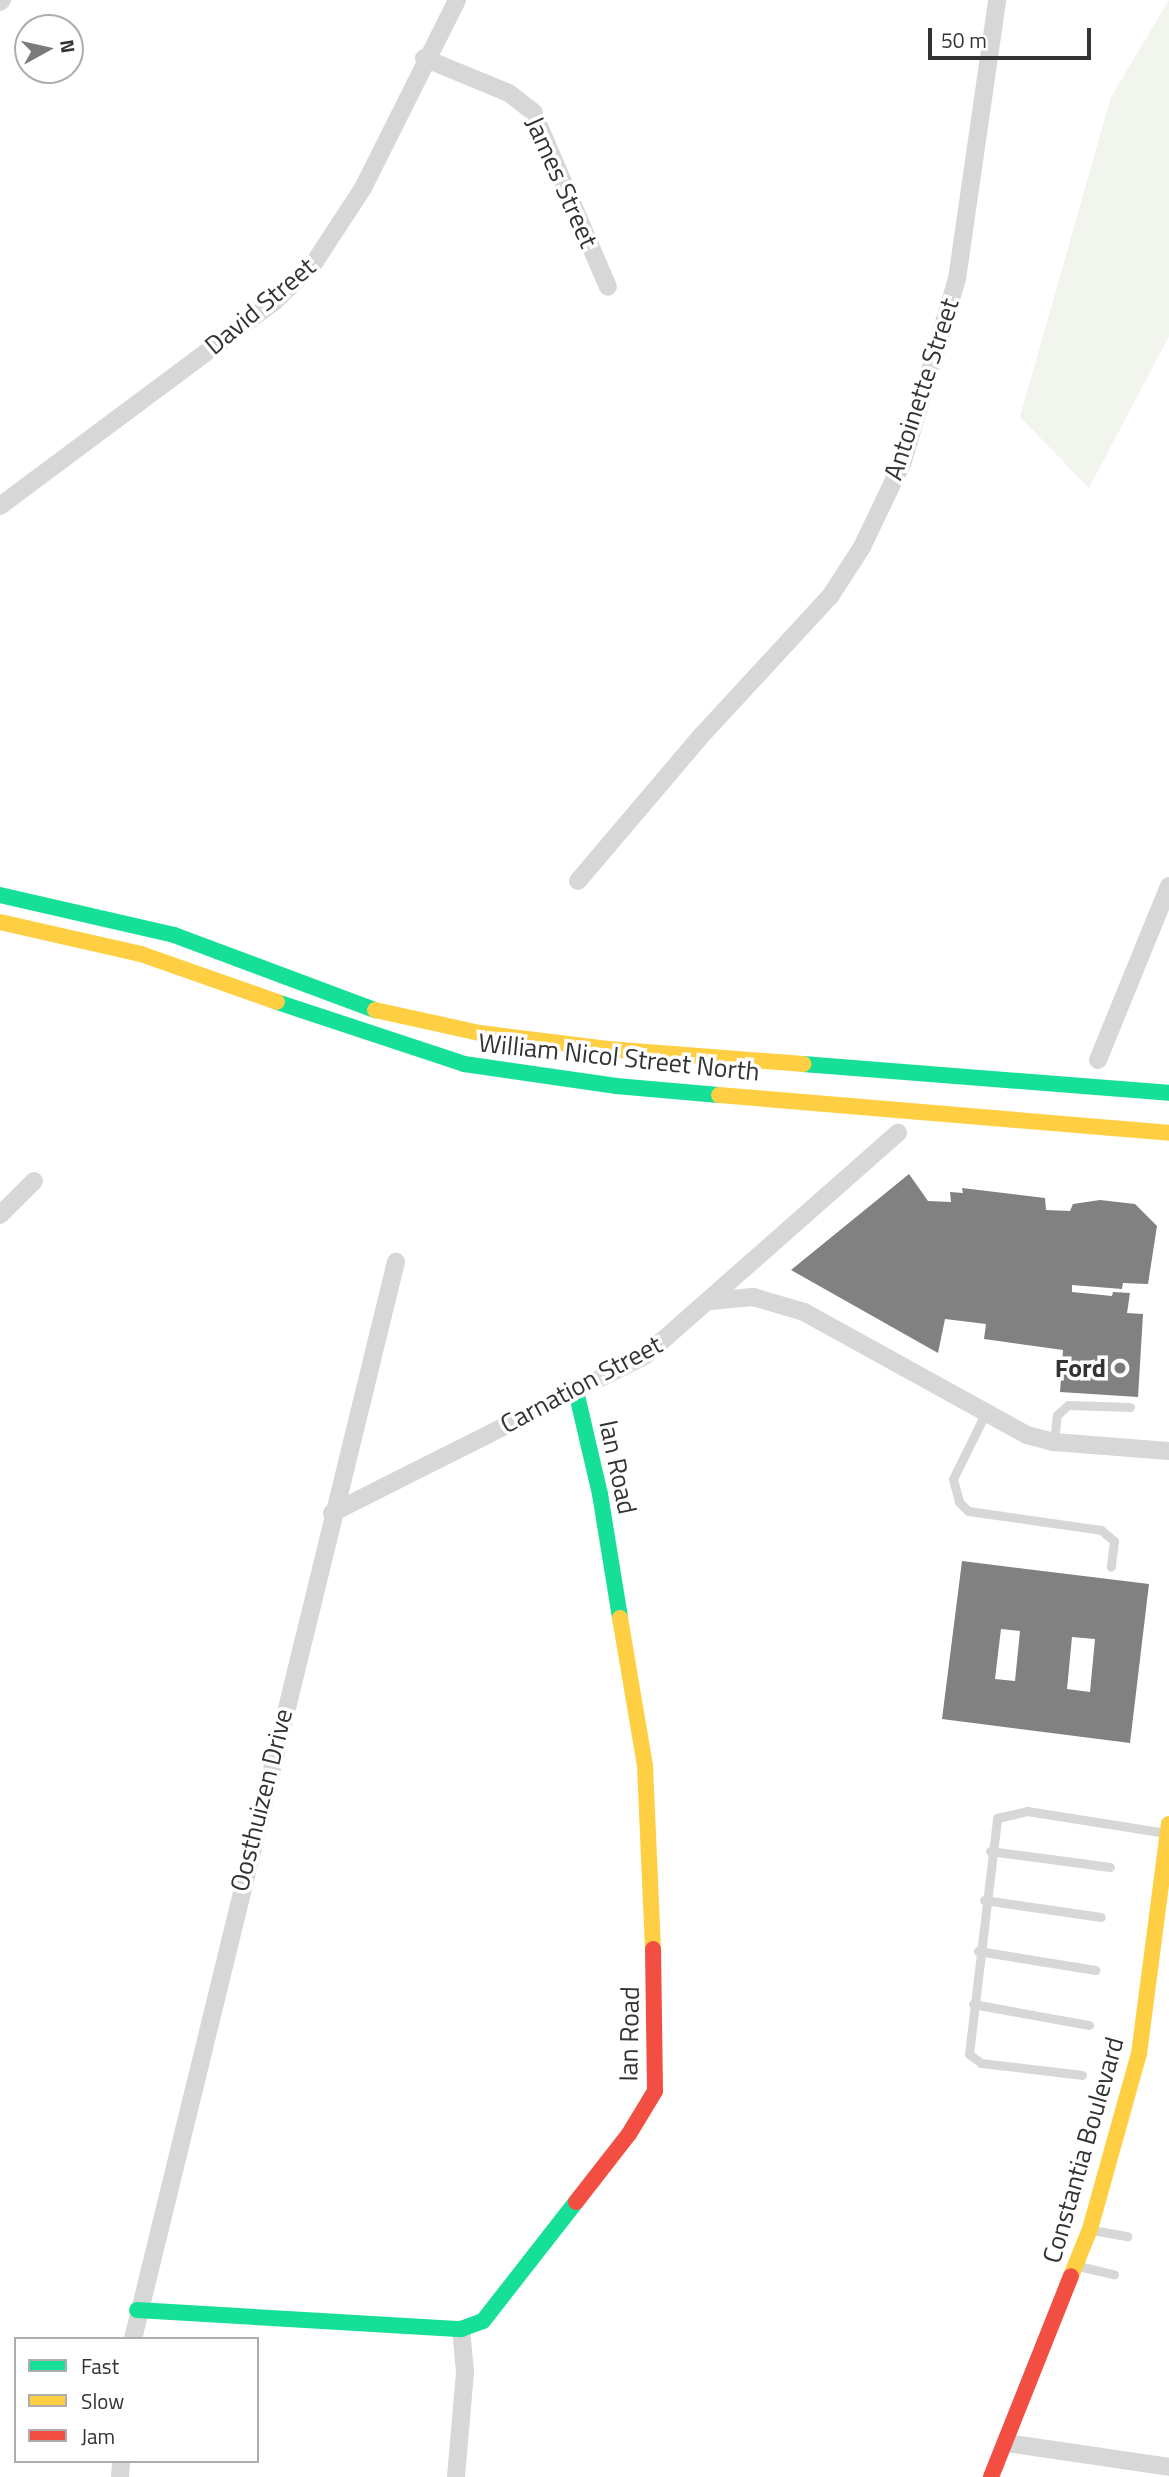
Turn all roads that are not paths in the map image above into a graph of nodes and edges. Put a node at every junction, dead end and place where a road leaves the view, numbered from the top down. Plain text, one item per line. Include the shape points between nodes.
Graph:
1 (457, 0) edge
2 (997, 0) edge
3 (424, 58) junction
4 (608, 287) dead end
5 (0, 506) edge
6 (578, 881) dead end
7 (1169, 886) edge
8 (0, 895) edge
9 (0, 922) edge
10 (1098, 1060) dead end
11 (1169, 1093) edge
12 (898, 1133) dead end
13 (1169, 1133) edge
14 (34, 1181) dead end
15 (0, 1215) edge
16 (396, 1262) dead end
17 (711, 1301) junction
18 (576, 1391) junction
19 (1130, 1407) dead end
20 (985, 1414) junction
21 (1054, 1442) junction
22 (1169, 1451) edge
23 (332, 1513) junction
24 (1111, 1567) dead end
25 (1168, 1828) edge
26 (990, 1851) junction
27 (1110, 1867) dead end
28 (984, 1900) junction
29 (1101, 1917) dead end
30 (978, 1951) junction
31 (1095, 1970) dead end
32 (973, 2004) junction
33 (1089, 2025) dead end
34 (1082, 2075) dead end
35 (1090, 2229) junction
36 (1127, 2236) dead end
37 (1077, 2266) junction
38 (1114, 2274) dead end
39 (136, 2310) junction
40 (461, 2329) junction
41 (133, 2337) edge
42 (1007, 2443) junction
43 (1169, 2467) edge
44 (456, 2477) edge
45 (991, 2477) edge

1 - 3 street, David Street
2 - 6 street, Antoinette Street via 957,279 903,461 868,535 831,595 665,776
3 - 4 street, James Street via 509,93 533,112
3 - 5 street, David Street via 363,188 314,263 274,302
7 - 10 street
8 - 11 main road, William Nicol Street North via 174,935 372,1009 480,1033 608,1049
9 - 13 main road, William Nicol Street North via 141,954 464,1064 616,1086
12 - 17 street, Carnation Street
14 - 15 street
16 - 23 street, Oosthuizen Drive
17 - 18 street, Carnation Street via 646,1355
17 - 20 street via 753,1297 804,1312
18 - 23 street, Carnation Street
18 - 40 main road, Ian Road via 598,1481 645,1766 655,2091 629,2134 493,2313
19 - 21 lane via 1068,1405 1057,1415
20 - 21 street via 1027,1435
20 - 24 lane via 953,1479 959,1502 968,1511 1101,1530 1114,1541
21 - 22 street
23 - 39 street, Oosthuizen Drive
25 - 26 lane via 1010,1812 996,1818
25 - 35 main road, Constantia Boulevard via 1139,2054
26 - 27 lane
26 - 28 lane
28 - 29 lane
28 - 30 lane
30 - 31 lane
30 - 32 lane
32 - 33 lane
32 - 34 lane via 969,2054 981,2063
35 - 36 lane
35 - 37 main road, Constantia Boulevard
37 - 38 lane
37 - 42 main road, Constantia Boulevard
39 - 40 main road, Ian Road
39 - 41 street, Oosthuizen Drive
40 - 44 street via 464,2372
42 - 43 street
42 - 45 main road, Constantia Boulevard

